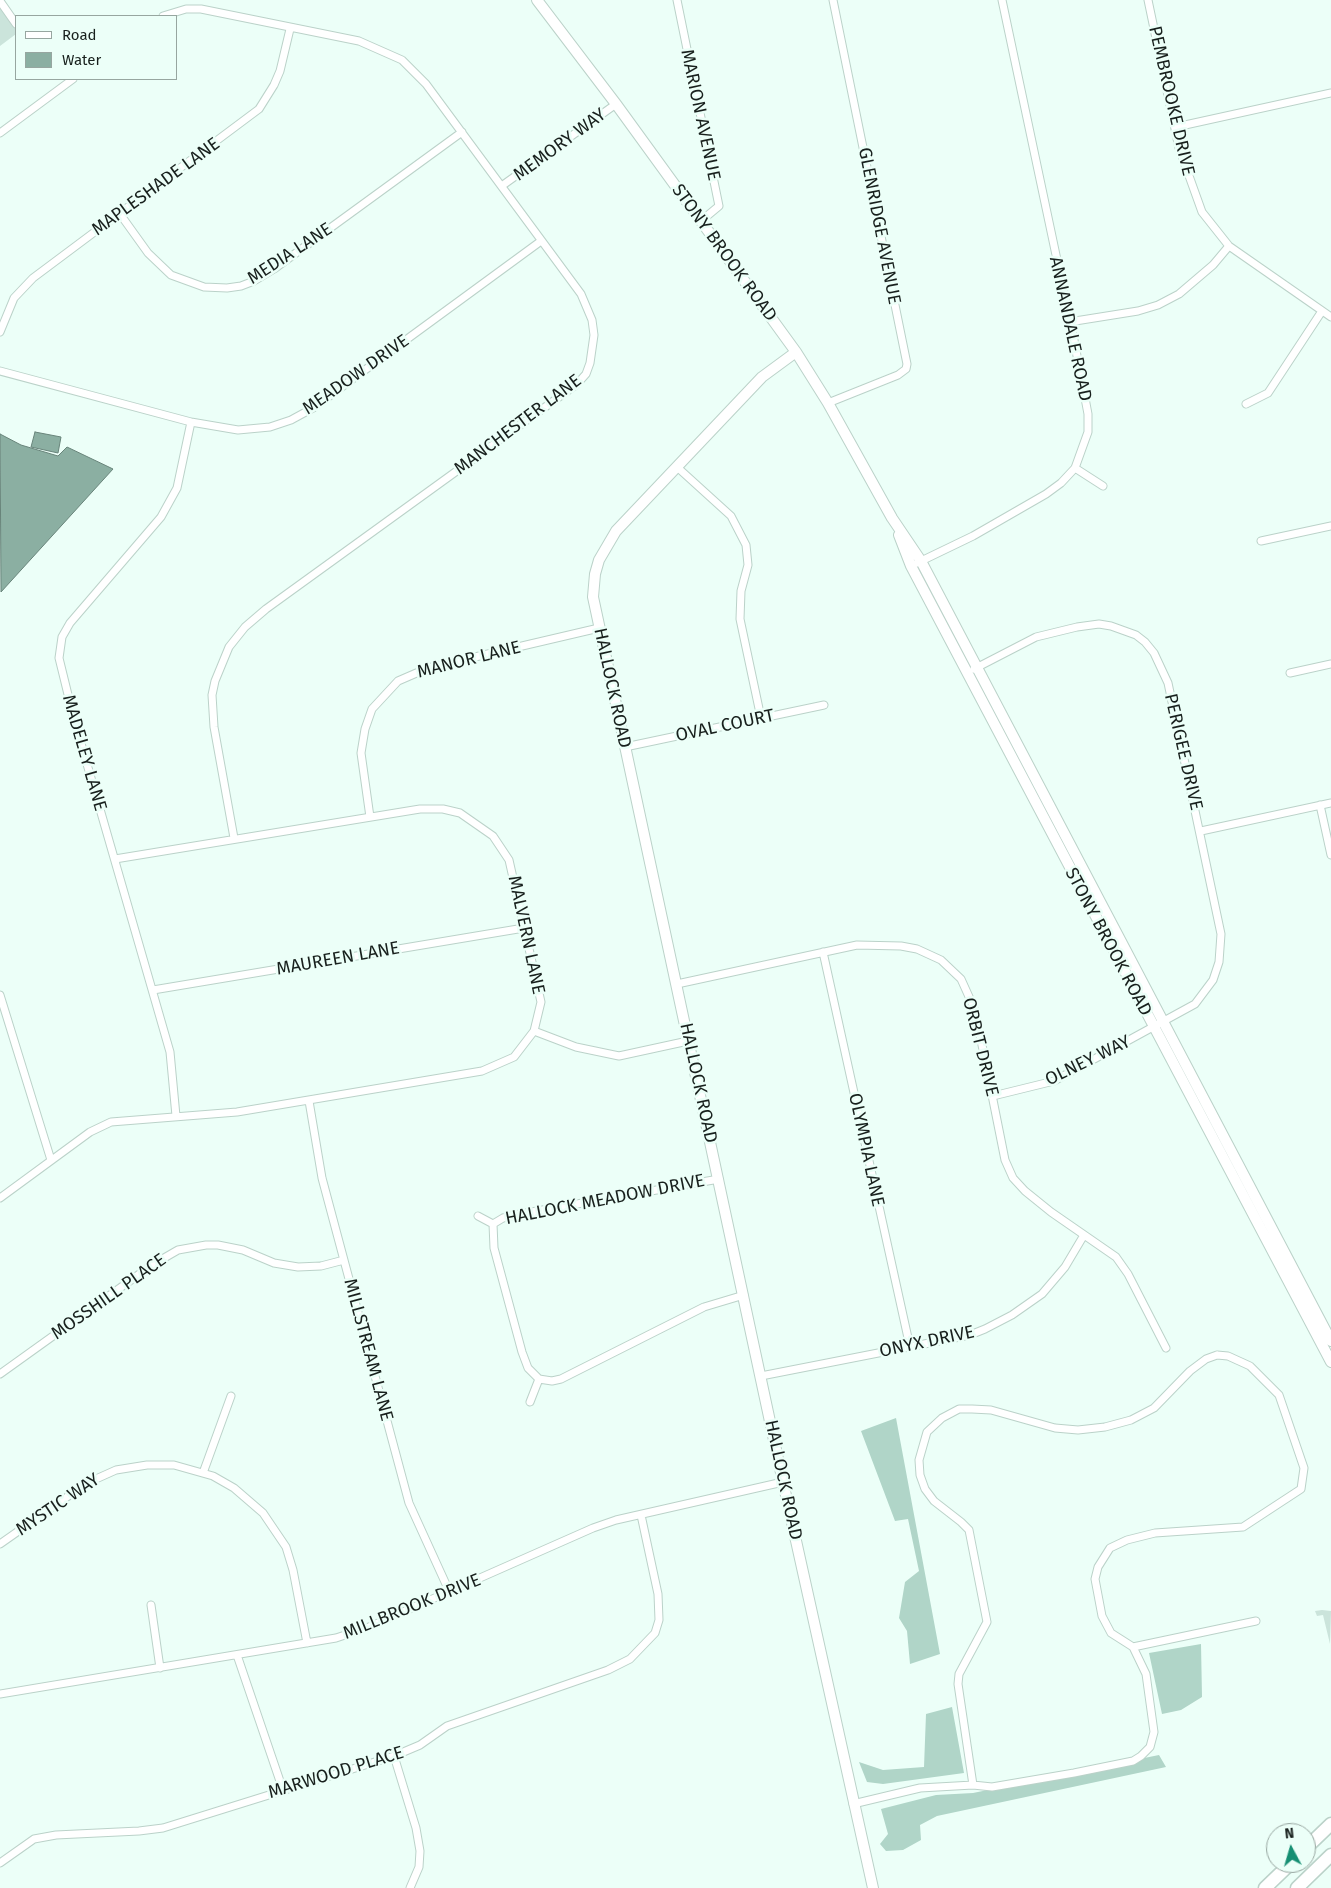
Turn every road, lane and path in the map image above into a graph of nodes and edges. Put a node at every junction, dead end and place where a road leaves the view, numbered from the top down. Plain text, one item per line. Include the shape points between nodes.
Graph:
1 (537, 0) edge
2 (677, 0) edge
3 (834, 0) edge
4 (1002, 0) edge
5 (1148, 0) edge
6 (0, 1) edge
7 (166, 15) edge
8 (15, 23) edge
9 (290, 29) junction
10 (57, 80) edge
11 (72, 80) edge
12 (62, 87) junction
13 (1331, 93) edge
14 (616, 104) junction
15 (1176, 127) junction
16 (462, 132) junction
17 (0, 133) edge
18 (503, 185) junction
19 (120, 214) junction
20 (701, 222) junction
21 (541, 241) junction
22 (1230, 246) junction
23 (1322, 311) junction
24 (1331, 317) edge
25 (1069, 322) junction
26 (0, 332) edge
27 (796, 352) junction
28 (0, 371) edge
29 (828, 403) junction
30 (1246, 404) dead end
31 (191, 422) junction
32 (677, 467) junction
33 (1075, 468) junction
34 (1102, 486) dead end
35 (892, 518) junction
36 (1331, 526) edge
37 (1260, 541) dead end
38 (921, 561) junction
39 (911, 566) junction
40 (599, 628) junction
41 (1331, 664) edge
42 (977, 667) junction
43 (967, 672) junction
44 (1290, 673) dead end
45 (824, 704) dead end
46 (761, 718) junction
47 (625, 747) junction
48 (1331, 803) edge
49 (1320, 805) junction
50 (370, 817) junction
51 (1062, 828) junction
52 (1200, 831) junction
53 (1051, 833) junction
54 (234, 838) junction
55 (1331, 855) edge
56 (115, 859) junction
57 (524, 928) junction
58 (823, 952) junction
59 (676, 984) junction
60 (153, 990) junction
61 (0, 995) edge
62 (1164, 1022) junction
63 (1154, 1028) junction
64 (534, 1031) junction
65 (688, 1041) junction
66 (993, 1096) junction
67 (309, 1101) junction
68 (176, 1116) junction
69 (51, 1160) junction
70 (719, 1178) junction
71 (1248, 1182) junction
72 (1237, 1188) junction
73 (0, 1198) edge
74 (478, 1216) dead end
75 (493, 1224) junction
76 (1084, 1235) junction
77 (344, 1260) junction
78 (744, 1296) junction
79 (1331, 1341) edge
80 (910, 1347) junction
81 (1166, 1348) dead end
82 (1331, 1362) edge
83 (0, 1374) edge
84 (761, 1376) junction
85 (539, 1379) junction
86 (231, 1396) dead end
87 (530, 1402) dead end
88 (203, 1473) junction
89 (782, 1482) junction
90 (641, 1515) junction
91 (0, 1544) edge
92 (450, 1592) junction
93 (151, 1604) dead end
94 (1256, 1621) dead end
95 (306, 1643) junction
96 (1133, 1647) junction
97 (237, 1656) junction
98 (160, 1668) junction
99 (0, 1694) edge
100 (394, 1756) junction
101 (973, 1785) junction
102 (283, 1790) junction
103 (853, 1804) junction
104 (1331, 1824) edge
105 (1316, 1838) edge
106 (1331, 1855) edge
107 (0, 1863) edge
108 (1281, 1873) edge
109 (1300, 1886) edge
110 (410, 1888) edge
111 (873, 1888) edge
112 (1265, 1888) edge

1 - 14 main road, STONY BROOK ROAD
2 - 20 street, MARION AVENUE via 719,206
3 - 29 street, GLENRIDGE AVENUE via 907,364 898,375
4 - 25 street, ANNANDALE ROAD
5 - 15 street, PEMBROOKE DRIVE
6 - 8 street
7 - 9 street, MANCHESTER LANE via 186,9 201,9
9 - 16 street, MANCHESTER LANE via 359,41 402,60 426,84
9 - 19 street, MAPLESHADE LANE via 280,71 259,109
10 - 12 street
11 - 12 street
12 - 17 street
13 - 15 street
14 - 18 street, MEMORY WAY
14 - 20 main road, STONY BROOK ROAD
15 - 22 street, PEMBROOKE DRIVE via 1185,170 1202,212
16 - 18 street, MANCHESTER LANE
16 - 19 street, MEDIA LANE via 274,269 241,286 216,289 171,275 148,253
18 - 21 street, MANCHESTER LANE
19 - 26 street, MAPLESHADE LANE via 21,288 7,310
20 - 27 main road, STONY BROOK ROAD
21 - 31 street, MEADOW DRIVE via 313,408 290,420 254,430
21 - 54 street, MANCHESTER LANE via 582,294 592,320 593,348 586,374 561,396 266,608 236,638 224,657 212,696 214,727
22 - 23 street, PEMBROOKE DRIVE
22 - 25 street via 1179,294 1158,305
23 - 24 street, PEMBROOKE DRIVE
23 - 30 street via 1268,393
25 - 33 street, ANNANDALE ROAD via 1088,414 1085,446
27 - 29 main road, STONY BROOK ROAD
27 - 32 main road, HALLOCK ROAD via 762,376
28 - 31 street, MEADOW DRIVE
29 - 35 main road, STONY BROOK ROAD
31 - 56 street, MADELEY LANE via 177,488 161,517 70,623 60,647 64,681
32 - 40 main road, HALLOCK ROAD via 616,531 602,552 593,590
32 - 46 street via 730,516 746,545 748,565 741,591 740,620
33 - 34 street
33 - 38 street, ANNANDALE ROAD via 1046,494 973,536
35 - 38 main road, STONY BROOK ROAD
35 - 39 main road, STONY BROOK ROAD
36 - 37 street
38 - 39 street, ANNANDALE ROAD
38 - 42 main road, STONY BROOK ROAD
39 - 43 main road, STONY BROOK ROAD
40 - 47 main road, HALLOCK ROAD
40 - 50 street, MANOR LANE via 428,668 398,681 372,709 365,729 361,753
41 - 44 street
42 - 43 street, PERIGEE DRIVE
42 - 51 main road, STONY BROOK ROAD
42 - 52 street, PERIGEE DRIVE via 1036,637 1076,627 1099,624 1136,635 1154,653 1168,683
43 - 53 main road, STONY BROOK ROAD
45 - 46 street, OVAL COURT
46 - 47 street, OVAL COURT
47 - 59 main road, HALLOCK ROAD
48 - 49 street
49 - 52 street
49 - 55 street
50 - 54 street, MALVERN LANE
50 - 57 street, MALVERN LANE via 443,808 470,817 493,836 510,860
51 - 53 main road
51 - 62 main road, STONY BROOK ROAD
52 - 62 street, PERIGEE DRIVE via 1219,922 1221,946 1218,962 1213,980 1195,1004
53 - 63 main road, STONY BROOK ROAD
54 - 56 street, MALVERN LANE
56 - 60 street, MADELEY LANE
57 - 60 street, MAUREEN LANE
57 - 64 street, MALVERN LANE via 541,1002
58 - 59 street, ORBIT DRIVE
58 - 66 street, ORBIT DRIVE via 857,945 901,946 934,956 952,970 961,979 975,1010
58 - 80 street, OLYMPIA LANE
59 - 65 main road, HALLOCK ROAD
60 - 68 street, MADELEY LANE via 170,1052
61 - 69 street
62 - 63 street, PERIGEE DRIVE
62 - 71 main road, STONY BROOK ROAD
63 - 66 street, OLNEY WAY via 1054,1081
63 - 72 main road, STONY BROOK ROAD
64 - 65 street via 576,1047 619,1056
64 - 67 street, MALVERN LANE via 514,1057 482,1071
65 - 70 main road, HALLOCK ROAD
66 - 76 street, ORBIT DRIVE via 1005,1160 1013,1178 1037,1202
67 - 68 street, MALVERN LANE via 237,1112
67 - 77 street, MILLSTREAM LANE via 316,1152
68 - 69 street, MALVERN LANE via 104,1124
69 - 73 street, MALVERN LANE
70 - 75 street, HALLOCK MEADOW DRIVE via 520,1214
70 - 78 main road, HALLOCK ROAD
71 - 72 main road
71 - 79 main road, STONY BROOK ROAD
72 - 82 main road, STONY BROOK ROAD
74 - 75 street
75 - 85 street via 494,1248 522,1352 528,1368
76 - 80 street, ONYX DRIVE via 1056,1280 1012,1316 970,1334
76 - 81 street, ORBIT DRIVE via 1121,1263
77 - 83 street, MOSSHILL PLACE via 298,1267 218,1245 178,1250 152,1265
77 - 92 street, MILLSTREAM LANE via 409,1503
78 - 84 main road, HALLOCK ROAD
78 - 85 street via 704,1307 561,1378 552,1381
80 - 84 street, ONYX DRIVE
84 - 89 main road, HALLOCK ROAD
85 - 87 street
86 - 88 street
88 - 91 street, MYSTIC WAY via 174,1465 116,1470 87,1483
88 - 95 street, MYSTIC WAY via 234,1488 263,1513 278,1534 290,1559
89 - 90 street, MILLBROOK DRIVE
89 - 103 main road, HALLOCK ROAD
90 - 92 street, MILLBROOK DRIVE via 593,1528
90 - 100 street, MARWOOD PLACE via 658,1594 659,1620 655,1633 638,1652 608,1670 447,1726 420,1745
92 - 95 street, MILLBROOK DRIVE via 369,1627 336,1638
93 - 98 street
94 - 96 street
95 - 97 street, MILLBROOK DRIVE
96 - 101 street via 1146,1674 1153,1716 1154,1732 1150,1747 1141,1756 1133,1761 1074,1773 992,1787
96 - 101 street via 1111,1633 1102,1616 1095,1579 1098,1567 1110,1548 1155,1533 1243,1527 1301,1489 1304,1468 1279,1395 1250,1366 1228,1356 1216,1355 1206,1359 1154,1408 1131,1420 1105,1427 1055,1428 991,1410 959,1409 942,1418 927,1432 919,1460 920,1475 934,1501 969,1530 987,1622 959,1674 958,1684
97 - 98 street, MILLBROOK DRIVE
97 - 102 street
98 - 99 street, MILLBROOK DRIVE
100 - 102 street, MARWOOD PLACE
100 - 110 street via 420,1851 419,1867
101 - 103 street via 920,1788
102 - 107 street, MARWOOD PLACE via 163,1828 34,1839
103 - 111 main road, HALLOCK ROAD
104 - 105 highway
106 - 109 highway
108 - 112 highway

